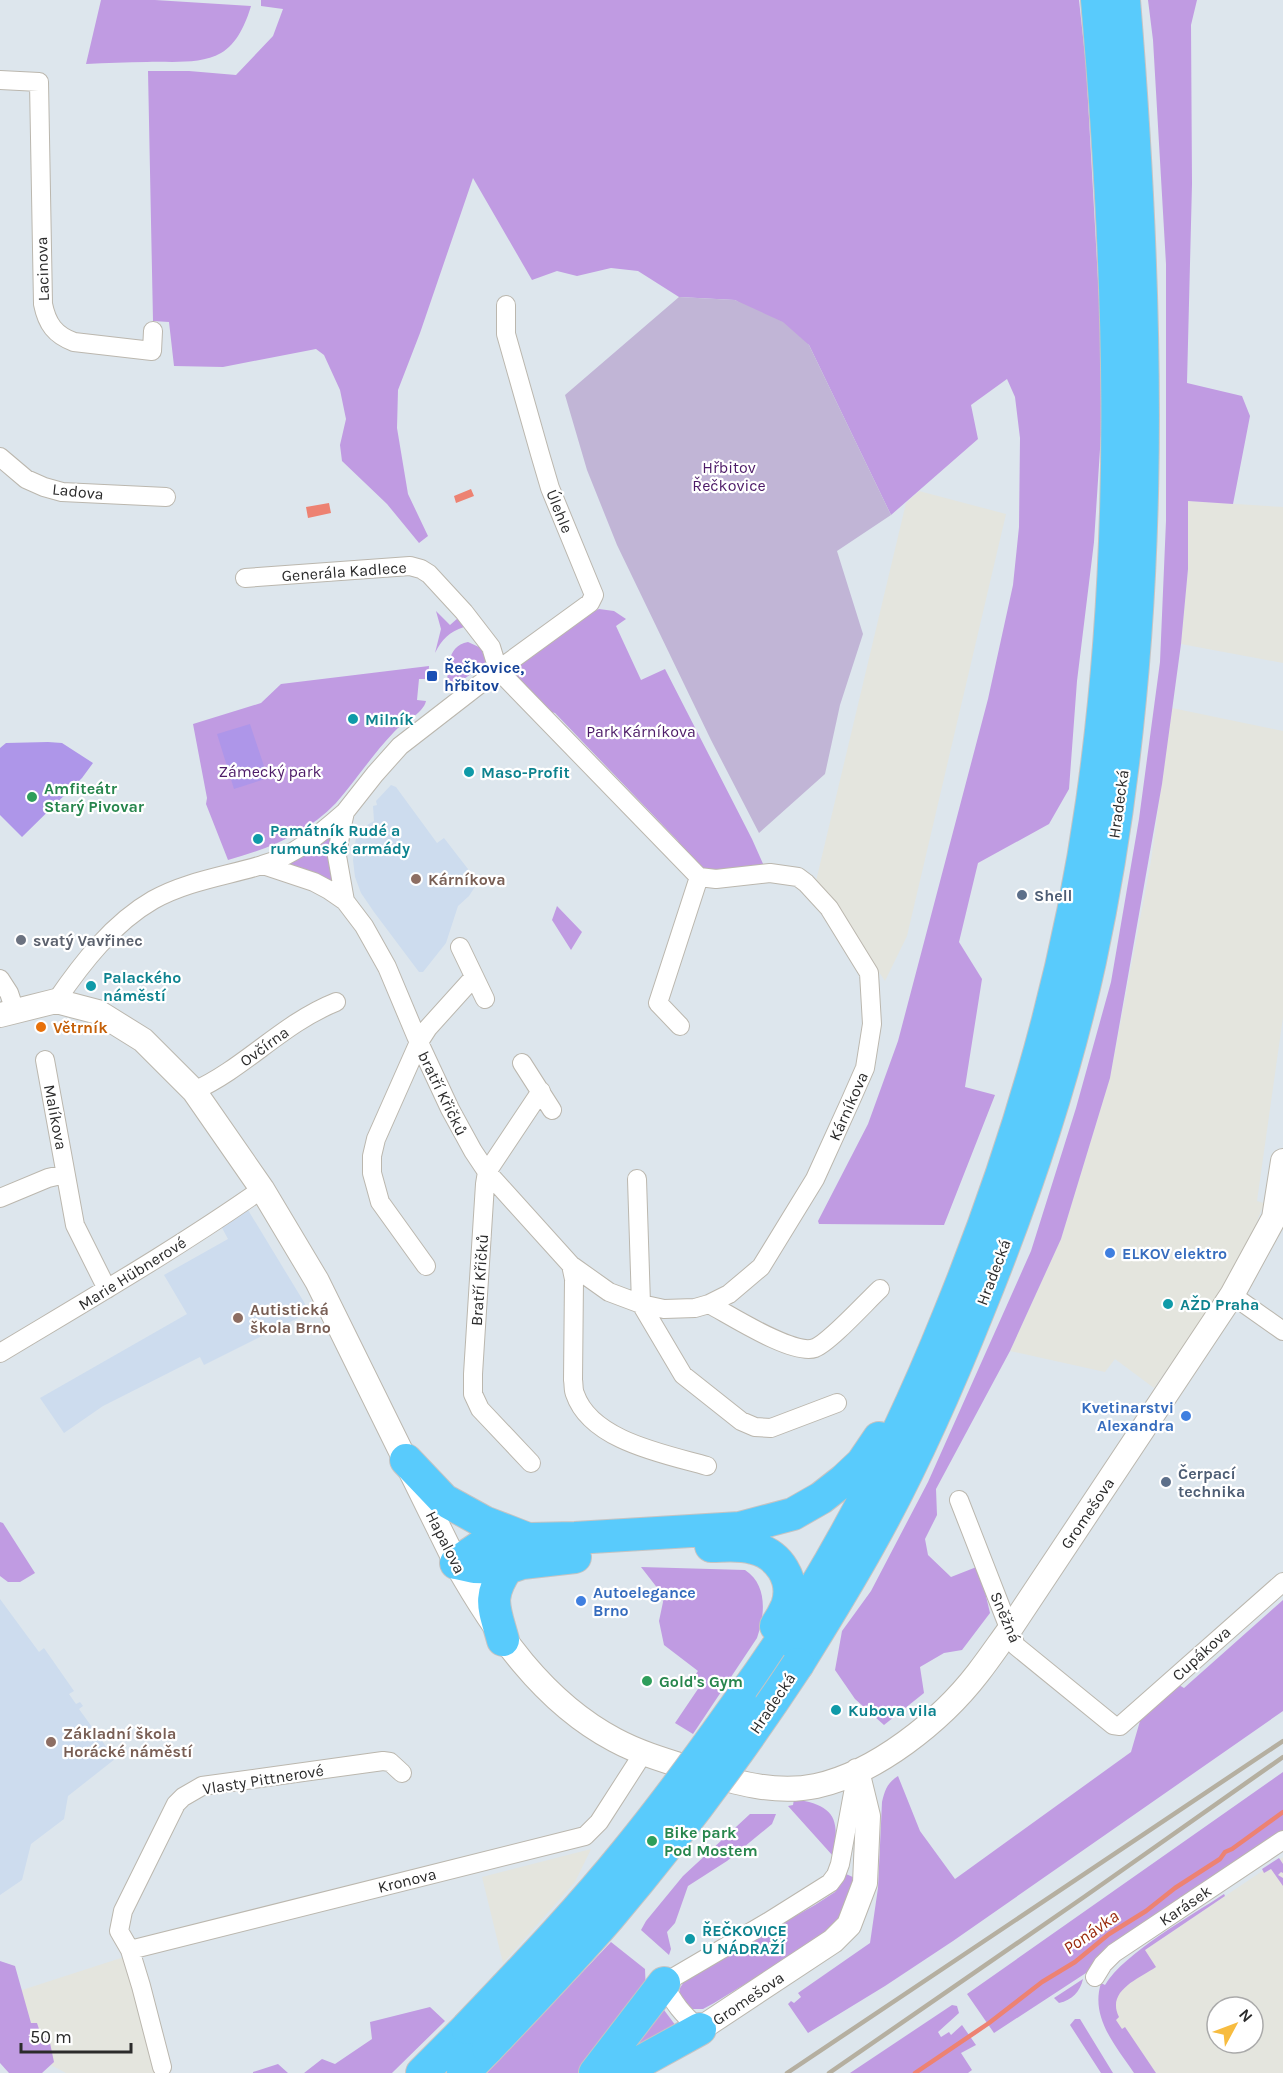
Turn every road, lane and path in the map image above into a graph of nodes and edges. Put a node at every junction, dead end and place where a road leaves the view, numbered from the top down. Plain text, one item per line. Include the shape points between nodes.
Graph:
1 (1097, 0) edge
2 (1124, 0) edge
3 (0, 80) edge
4 (506, 305) dead end
5 (153, 331) dead end
6 (0, 457) edge
7 (166, 497) dead end
8 (245, 578) dead end
9 (498, 670) junction
10 (345, 812) junction
11 (263, 865) junction
12 (699, 877) junction
13 (345, 900) junction
14 (460, 946) dead end
15 (474, 977) junction
16 (0, 979) edge
17 (484, 999) dead end
18 (56, 1001) junction
19 (336, 1002) dead end
20 (8, 1013) edge
21 (681, 1026) dead end
22 (419, 1042) junction
23 (45, 1060) dead end
24 (522, 1063) dead end
25 (194, 1091) junction
26 (540, 1091) junction
27 (552, 1110) dead end
28 (1283, 1161) edge
29 (487, 1172) junction
30 (65, 1174) junction
31 (637, 1179) dead end
32 (262, 1189) junction
33 (0, 1198) edge
34 (802, 1202) joint
35 (1279, 1217) edge
36 (571, 1265) junction
37 (426, 1266) dead end
38 (107, 1289) junction
39 (880, 1289) dead end
40 (1232, 1295) junction
41 (641, 1304) junction
42 (709, 1304) junction
43 (1283, 1331) edge
44 (0, 1353) edge
45 (927, 1369) junction
46 (837, 1403) dead end
47 (406, 1460) junction
48 (531, 1463) dead end
49 (707, 1466) dead end
50 (959, 1500) dead end
51 (529, 1539) junction
52 (456, 1563) junction
53 (507, 1568) junction
54 (1283, 1582) edge
55 (1010, 1629) junction
56 (503, 1640) junction
57 (780, 1653) junction
58 (1120, 1726) joint
59 (644, 1752) junction
60 (857, 1772) junction
61 (402, 1773) dead end
62 (1283, 1840) edge
63 (130, 1950) junction
64 (1095, 1977) dead end
65 (664, 1983) junction
66 (700, 2029) junction
67 (477, 2038) junction
68 (162, 2067) dead end
69 (422, 2073) edge
70 (463, 2073) edge
71 (594, 2073) edge
72 (609, 2073) edge

1 - 45 highway, Hradecká via 1116,330 1116,514 1102,729 1082,866 1042,1044 982,1235
2 - 57 highway, Hradecká via 1142,323 1143,513 1125,742 1112,842 1090,960 1023,1197 953,1374 874,1536
3 - 5 street, Lacinova via 39,82 45,318 53,330 74,342 152,351
4 - 9 street, Úlehle via 506,334 550,488 594,595 590,603
6 - 7 street, Ladova via 26,479 62,492
8 - 9 street, Generála Kadlece via 421,568 480,632 491,647
9 - 10 street via 400,746
9 - 12 street
10 - 11 street via 301,847
10 - 13 street via 338,856
11 - 13 street via 314,882
11 - 18 street via 185,886 146,904 93,952
12 - 21 street via 658,1003
12 - 34 street, Kárníkova via 770,873 798,877 829,908 869,973 872,1024 866,1068
13 - 22 street, bratří Křičků via 387,967
14 - 15 street
15 - 17 street
15 - 22 street, Bratří Křičků
16 - 20 street via 9,993
18 - 20 street
18 - 25 street via 98,1012 127,1029
19 - 25 street, Ovčírna via 297,1022
22 - 29 street, bratří Křičků via 463,1134
22 - 37 street, Bratří Křičků via 376,1139 372,1173 380,1202
23 - 30 street, Malíkova
24 - 26 street
25 - 32 street, Hapalova
26 - 27 street
26 - 29 street, Bratří Křičků
28 - 35 street, Gromešova
29 - 36 street, bratří Křičků
29 - 48 street, Bratří Křičků via 473,1394 480,1409
30 - 33 street, Malíkova
30 - 38 street, Malíkova via 75,1225
31 - 41 street
32 - 38 street, Marie Hübnerové
32 - 47 street, Hapalova via 317,1281
34 - 42 street, bratří Křičků via 761,1267 729,1294
35 - 40 street, Gromešova
36 - 41 street, bratří Křičků via 609,1292
36 - 49 street via 575,1395 590,1418 624,1442
38 - 44 street, Marie Hübnerové
39 - 42 street via 824,1342 809,1350 773,1338
40 - 43 street
40 - 55 street, Gromešova
41 - 42 street, bratří Křičků via 681,1310
41 - 46 street via 683,1375 741,1421 771,1428
45 - 51 highway via 862,1463 821,1498 793,1514 740,1528
45 - 57 highway, Hradecká via 870,1487
47 - 51 highway via 444,1500 484,1522
47 - 52 street, Hapalova
50 - 55 street, Sněžná
51 - 52 highway via 480,1547
52 - 53 highway
52 - 56 street, Hapalova
53 - 56 highway via 498,1581 493,1601
53 - 57 highway via 579,1556 752,1547 771,1554 789,1584
54 - 58 street, Cupákova
55 - 58 street, Sněžná via 1016,1646 1113,1725
55 - 60 street, Gromešova via 957,1698 896,1749
56 - 59 street, Hapalova via 561,1701 597,1730
57 - 67 highway, Hradecká, bridge
57 - 67 highway, Hradecká, bridge via 706,1796 634,1888 577,1953
59 - 60 street, Hapalova via 719,1777 774,1789 816,1786
59 - 63 street, Kronova via 599,1822 585,1836
60 - 65 street via 840,1864 830,1883
60 - 66 street, Gromešova via 868,1816 868,1864 866,1883 849,1925 833,1941
61 - 63 street, Vlasty Pittnerové via 383,1761 202,1786 192,1791 176,1804 123,1911 119,1931
62 - 64 street, Karásek via 1114,1953
63 - 68 street, Vlasty Pittnerové
65 - 66 street, Gromešova via 683,2015
65 - 71 highway
66 - 72 highway via 642,2061
67 - 69 highway, Hradecká
67 - 70 highway, Hradecká

